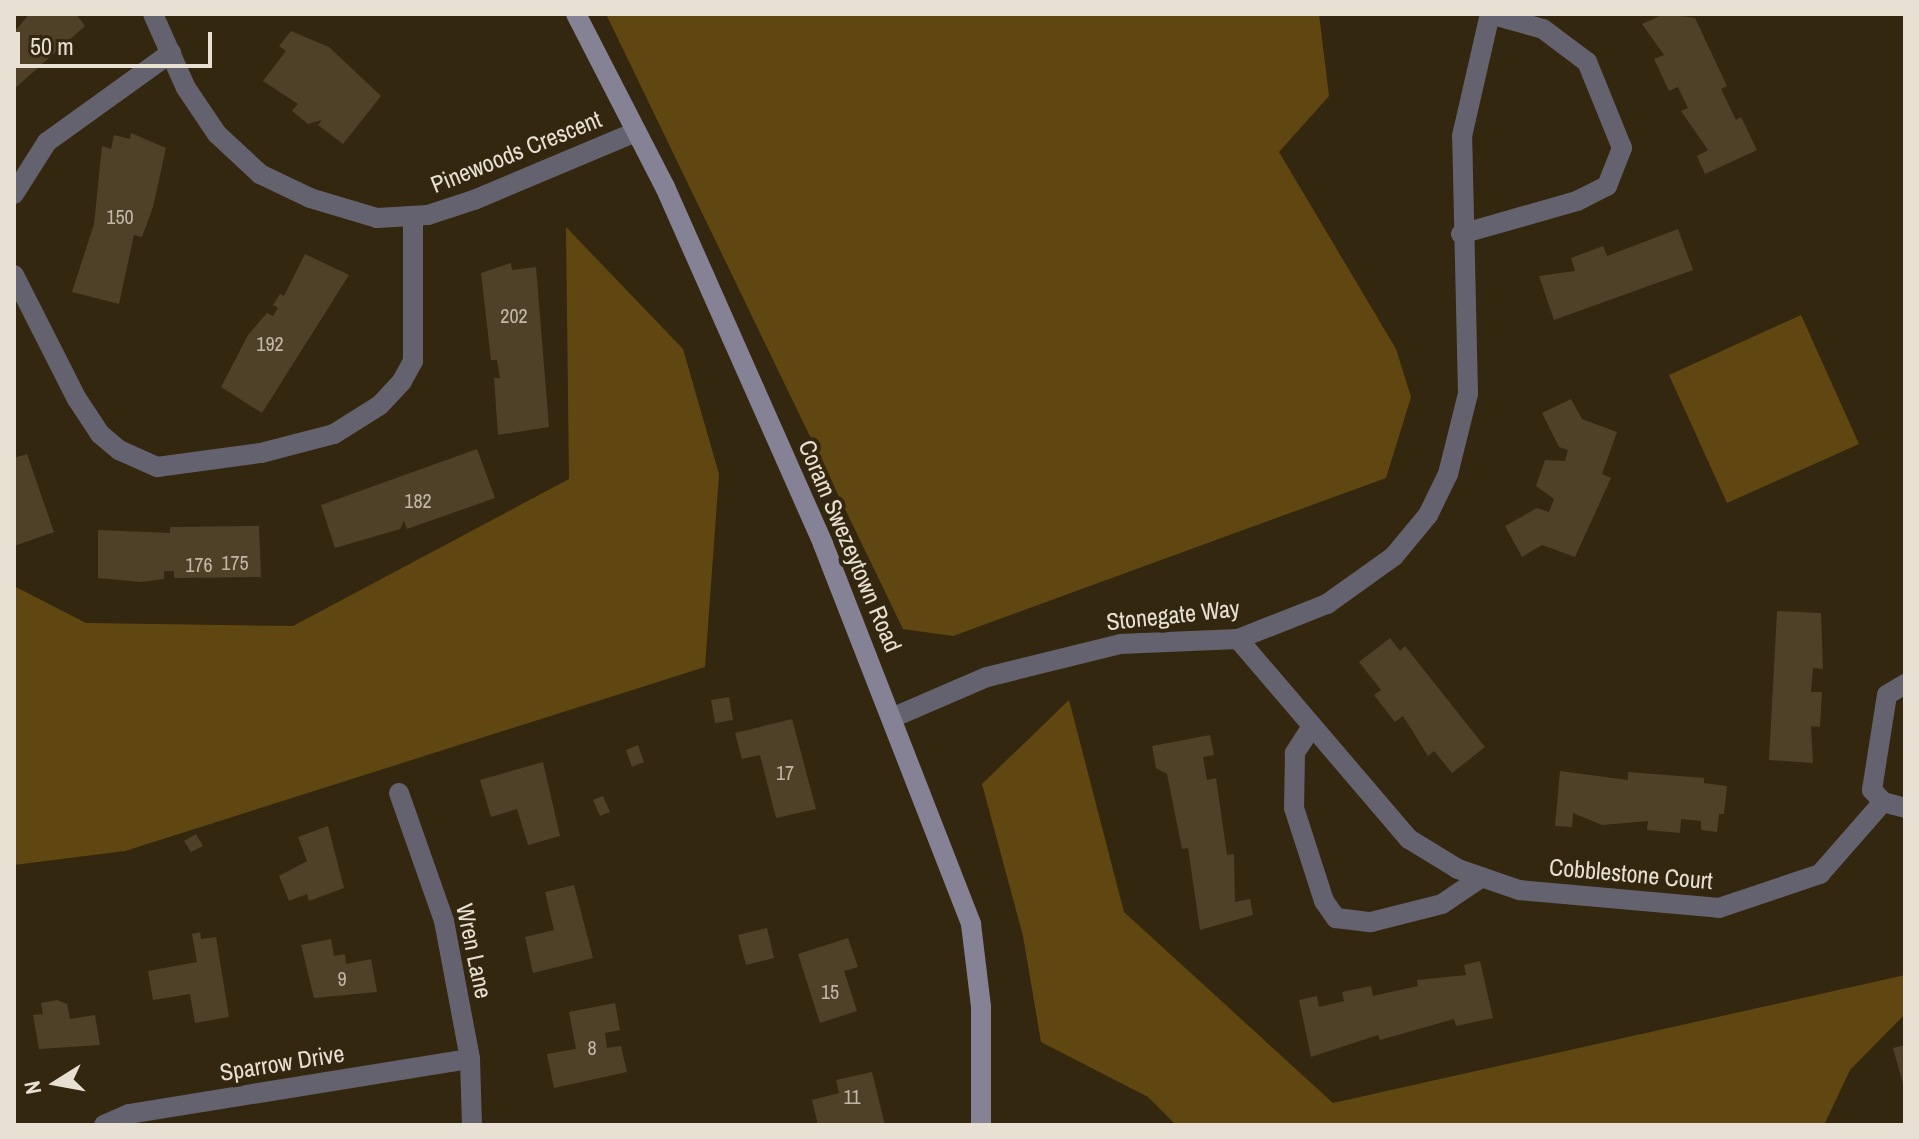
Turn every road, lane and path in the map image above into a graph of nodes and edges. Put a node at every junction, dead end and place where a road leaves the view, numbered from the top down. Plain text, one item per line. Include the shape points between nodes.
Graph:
1 (153, 14) edge
2 (576, 14) edge
3 (1490, 14) edge
4 (171, 53) junction
5 (636, 132) junction
6 (14, 194) edge
7 (413, 216) junction
8 (1461, 234) junction
9 (14, 275) edge
10 (1238, 639) junction
11 (1905, 684) edge
12 (894, 717) junction
13 (1311, 728) junction
14 (399, 793) dead end
15 (1883, 802) junction
16 (1905, 808) edge
17 (1482, 877) junction
18 (470, 1059) junction
19 (104, 1125) edge
20 (472, 1125) edge
21 (981, 1125) edge

1 - 4 street, Pinewoods Crescent
2 - 5 street, Coram Swezeytown Road
3 - 8 street, Stonegate Way via 1462,136
3 - 8 street, Stonegate Way via 1543,29 1587,62 1616,124 1619,167 1607,186 1577,201
4 - 6 street via 47,142
4 - 7 street, Pinewoods Crescent via 217,134 260,174 310,198 377,218
5 - 7 street, Pinewoods Crescent via 474,200
5 - 12 street, Coram Swezeytown Road via 739,354
7 - 9 street, Pinewoods Crescent via 413,361 402,381 380,405 334,434 261,453 157,467 119,450 100,434 77,399
8 - 10 street, Stonegate Way via 1468,394 1448,474 1428,515 1394,556 1327,604
10 - 12 street, Stonegate Way via 1120,644 987,677
10 - 13 street, Cobblestone Court
11 - 15 street via 1887,695 1872,790
12 - 21 street, Coram Swezeytown Road via 971,924 981,1007
13 - 17 street, Cobblestone Court via 1409,839
13 - 17 street via 1295,753 1294,808 1324,901 1336,918 1371,922 1442,904
14 - 18 street, Wren Lane via 444,921
15 - 16 street
15 - 17 street, Cobblestone Court via 1820,874 1719,908 1519,890
18 - 19 street, Sparrow Drive via 129,1114
18 - 20 street, Wren Lane

